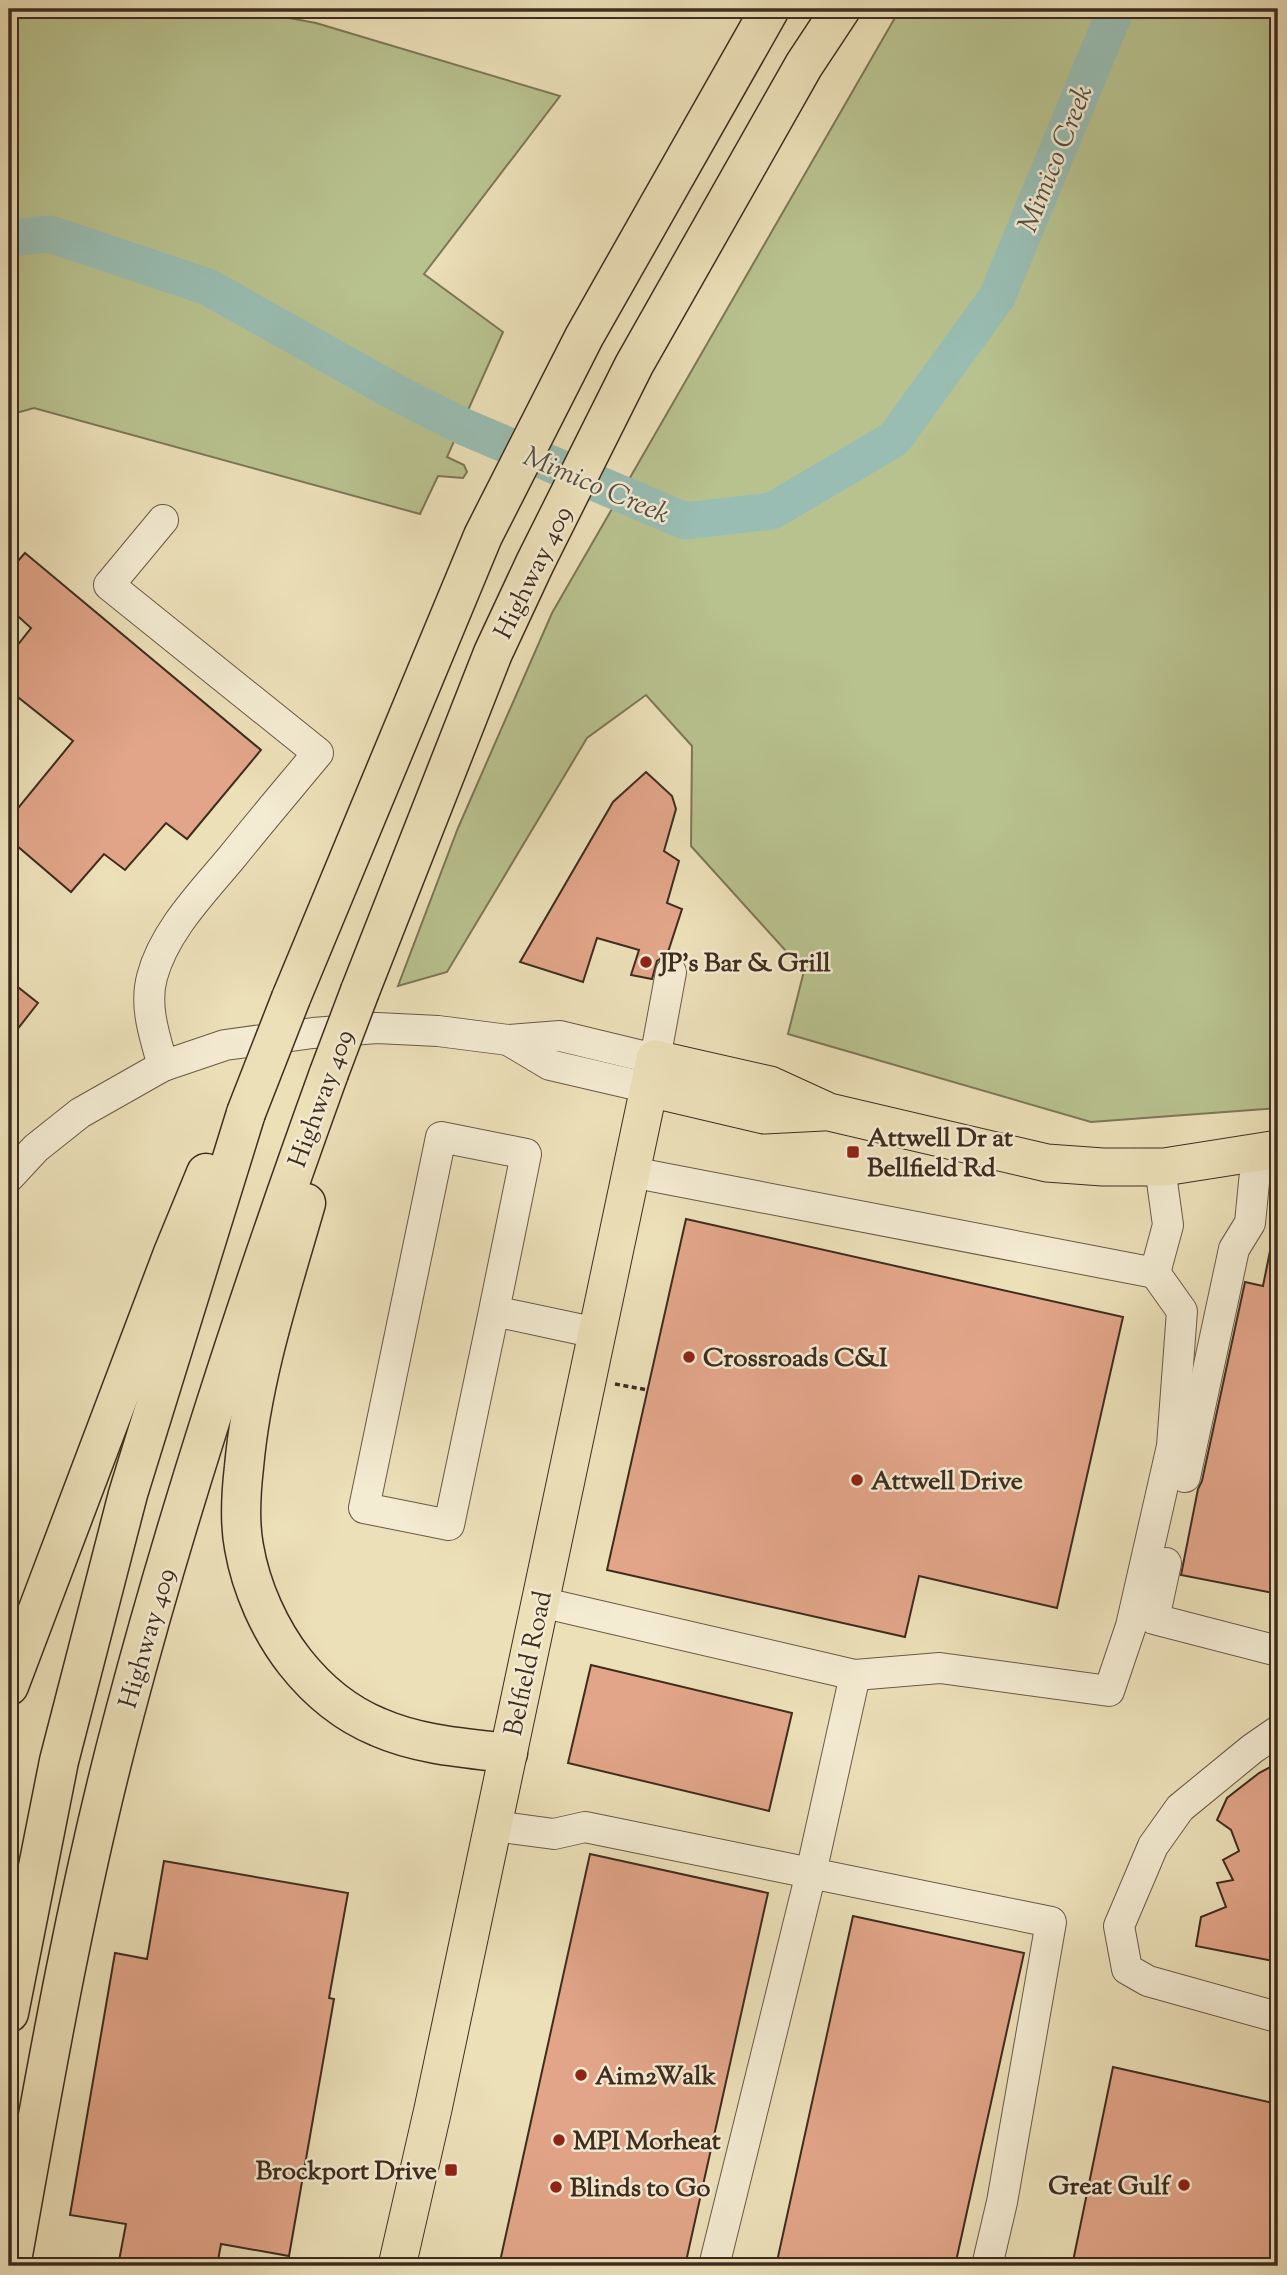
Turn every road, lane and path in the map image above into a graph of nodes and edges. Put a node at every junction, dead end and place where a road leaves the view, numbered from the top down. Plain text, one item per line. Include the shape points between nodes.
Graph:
1 (770, 9) edge
2 (841, 9) edge
3 (163, 520) dead end
4 (671, 972) dead end
5 (163, 1066) junction
6 (329, 1073) junction
7 (652, 1073) junction
8 (246, 1113) junction
9 (1268, 1150) edge
10 (1160, 1167) junction
11 (631, 1172) junction
12 (9, 1177) edge
13 (1156, 1273) junction
14 (494, 1311) junction
15 (597, 1333) junction
16 (587, 1379) junction
17 (648, 1390) dead end
18 (540, 1602) junction
19 (1278, 1651) edge
20 (855, 1675) junction
21 (9, 1686) edge
22 (1278, 1731) edge
23 (508, 1753) junction
24 (493, 1826) junction
25 (811, 1873) junction
26 (9, 2013) edge
27 (1277, 2017) edge
28 (11, 2266) edge
29 (397, 2266) edge
30 (713, 2266) edge
31 (987, 2266) edge

1 - 8 highway, Highway 409, bridge via 584,337 483,536
2 - 6 highway, Highway 409, bridge via 804,65 634,365 535,563 493,653
3 - 5 street via 109,585 318,754 208,886 161,954 149,998
4 - 7 street
5 - 7 street via 225,1045 377,1028 508,1040 550,1065
5 - 12 street via 80,1113
6 - 23 highway via 322,1147 262,1359 247,1431 241,1495 243,1546 258,1597 279,1642 332,1701 378,1727 407,1737
6 - 28 highway, Highway 409 via 262,1257 124,1713 59,1997
7 - 10 main road via 764,1115 829,1112 1047,1163
7 - 11 main road, Belfield Road
8 - 21 highway via 202,1180
8 - 26 highway, Highway 409 via 128,1494 59,1760
9 - 10 main road
9 - 19 street via 1250,1223 1234,1249 1154,1619
10 - 13 street via 1168,1225
11 - 13 street
11 - 15 main road, Belfield Road
13 - 20 street via 1182,1311 1172,1446 1131,1626 1109,1691 940,1668
14 - 14 street via 526,1154 441,1137 365,1508 449,1525
14 - 15 street
15 - 16 main road, Belfield Road
16 - 17 path
16 - 18 main road, Belfield Road
18 - 20 street
18 - 23 main road, Belfield Road
20 - 25 street
22 - 27 street via 1180,1808 1153,1846 1119,1926 1127,1969 1139,1976
23 - 24 main road, Belfield Road
24 - 25 street via 554,1835 584,1827
24 - 29 main road, Belfield Road
25 - 30 street
25 - 31 street via 1051,1922

